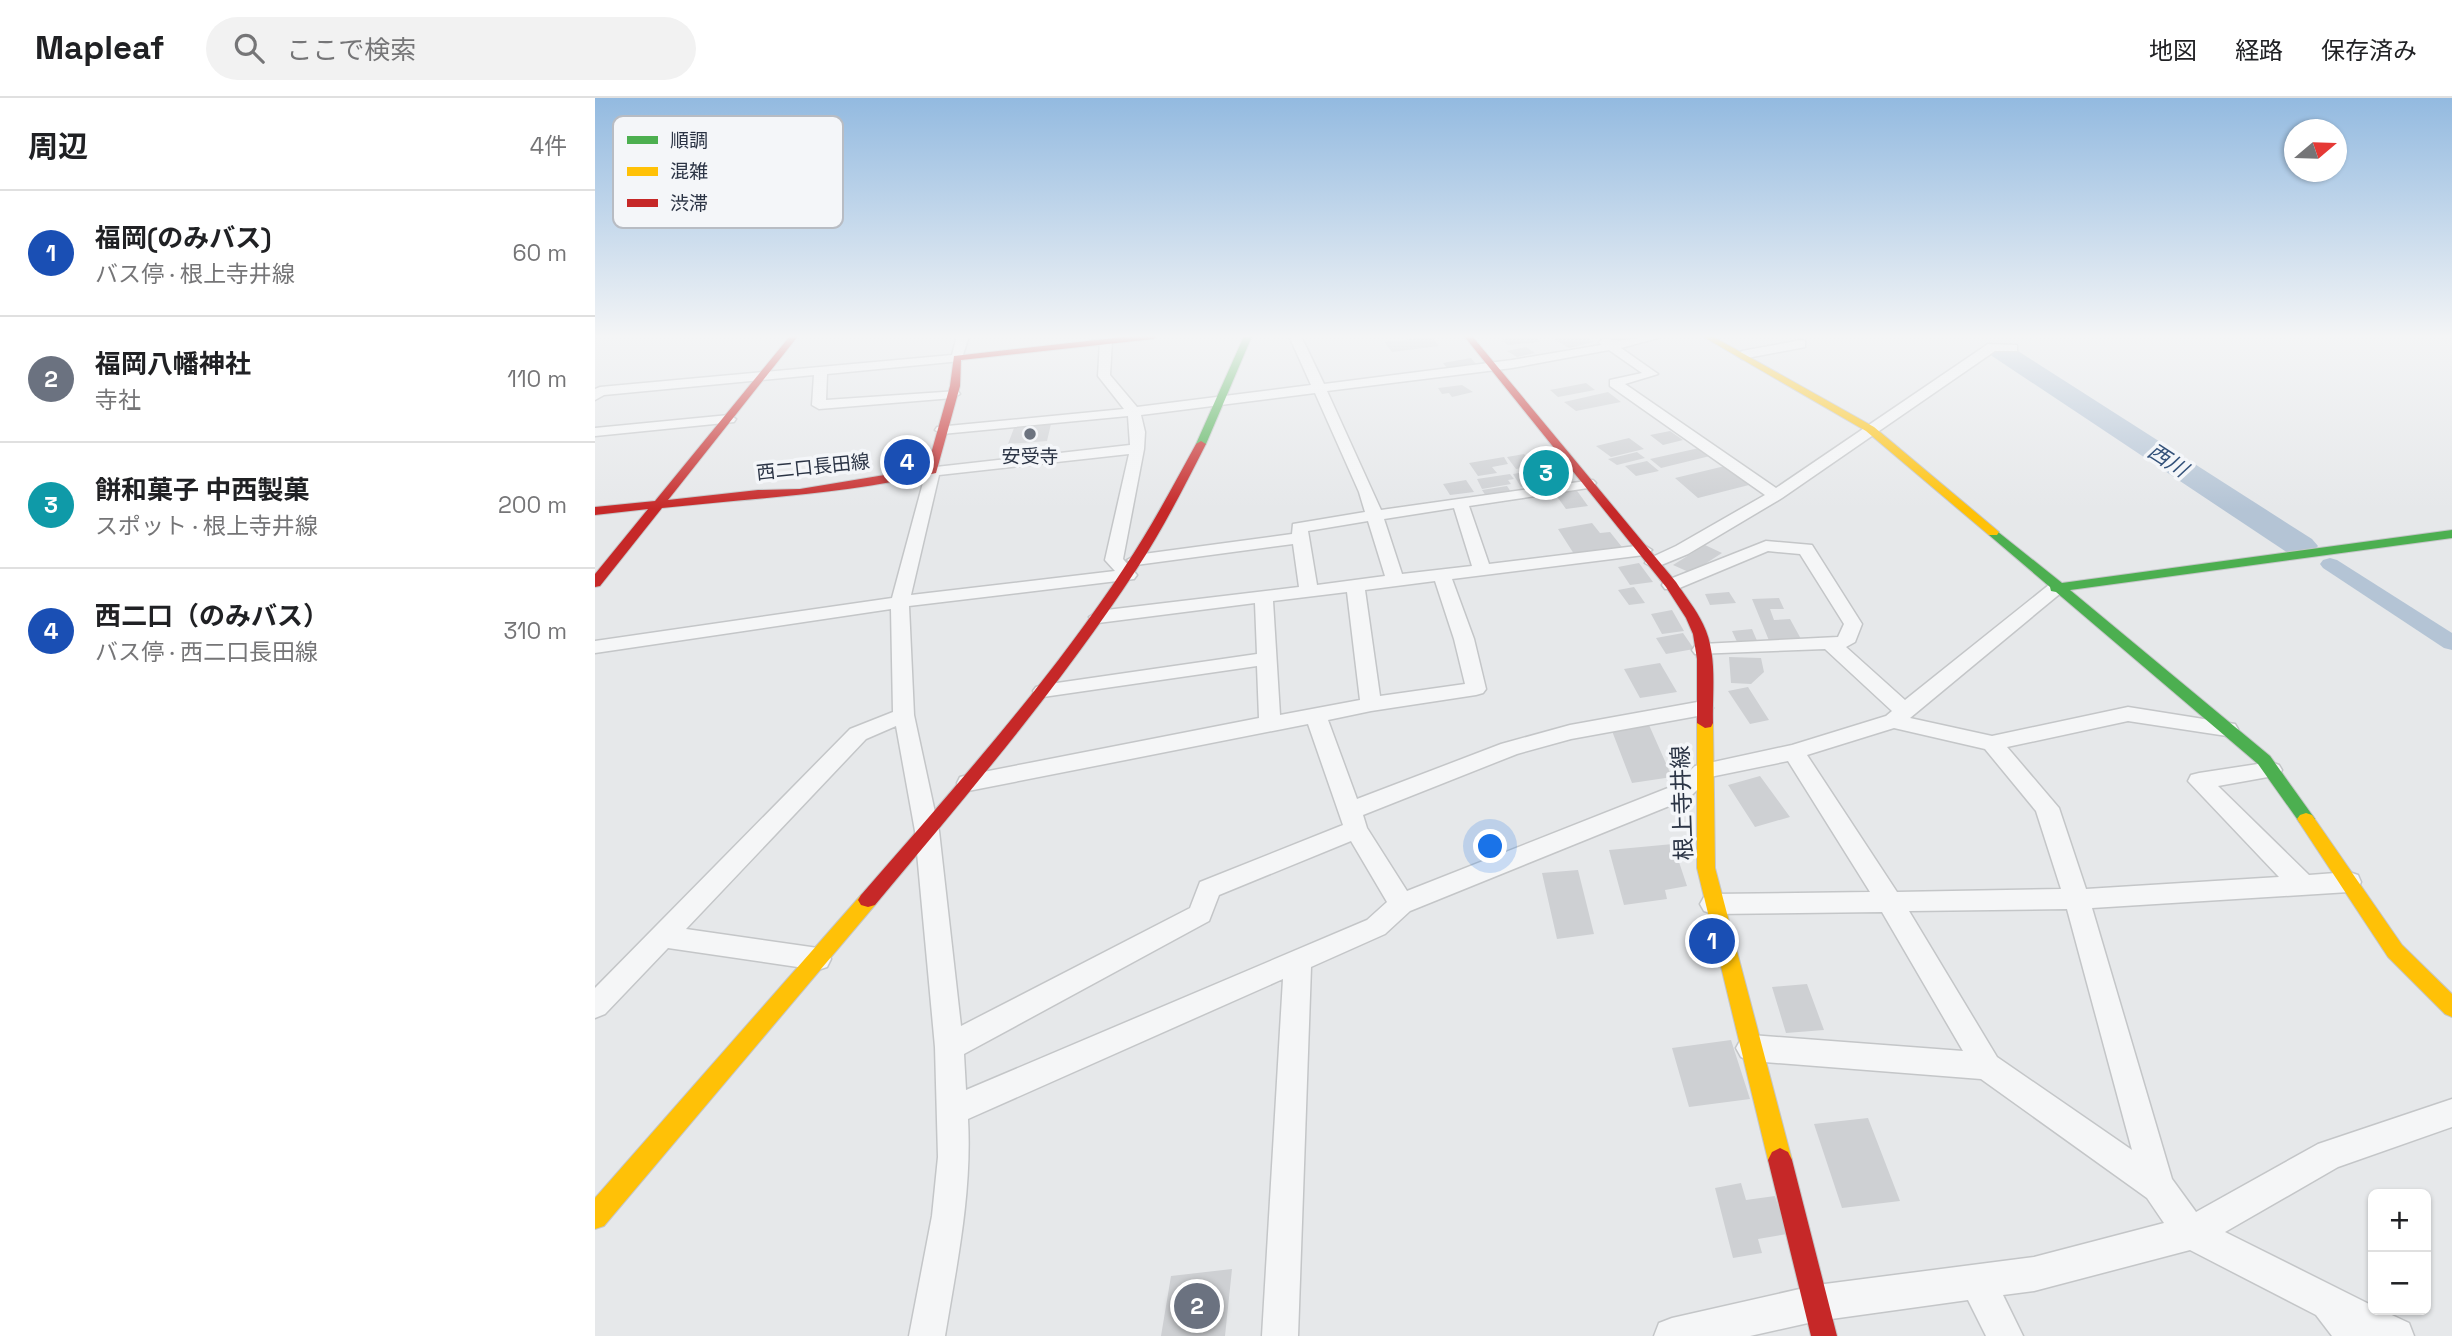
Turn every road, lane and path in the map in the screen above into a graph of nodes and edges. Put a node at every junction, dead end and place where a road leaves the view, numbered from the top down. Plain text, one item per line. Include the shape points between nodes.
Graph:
1 (748, 394) edge
2 (820, 394) edge
3 (953, 394) joint
4 (1120, 394) edge
5 (1226, 394) edge
6 (1266, 394) edge
7 (1323, 394) edge
8 (1514, 394) edge
9 (1630, 394) edge
10 (1809, 394) edge
11 (1922, 394) edge
12 (1224, 399) junction
13 (1131, 412) junction
14 (729, 419) junction
15 (1870, 429) junction
16 (943, 430) junction
17 (595, 432) edge
18 (1137, 449) junction
19 (932, 471) junction
20 (1588, 482) junction
21 (1776, 495) junction
22 (1459, 502) junction
23 (658, 504) junction
24 (595, 511) edge
25 (1377, 515) junction
26 (2452, 534) edge
27 (1302, 538) junction
28 (1649, 556) junction
29 (1132, 567) junction
30 (1483, 572) junction
31 (1443, 577) junction
32 (1397, 582) junction
33 (595, 583) edge
34 (1355, 584) junction
35 (1671, 585) junction
36 (2056, 588) junction
37 (1309, 590) junction
38 (1264, 595) junction
39 (900, 602) junction
40 (1098, 617) junction
41 (1830, 643) junction
42 (595, 647) edge
43 (1702, 650) junction
44 (1266, 659) junction
45 (1043, 691) junction
46 (1371, 704) junction
47 (1703, 708) junction
48 (904, 715) junction
49 (1316, 716) junction
50 (1899, 716) junction
51 (1269, 723) junction
52 (2227, 729) junction
53 (1991, 743) junction
54 (1794, 752) junction
55 (2271, 770) junction
56 (1703, 771) junction
57 (968, 783) junction
58 (1354, 820) junction
59 (927, 831) junction
60 (2349, 882) junction
61 (2303, 885) junction
62 (2077, 899) junction
63 (1890, 902) junction
64 (1401, 904) junction
65 (1713, 904) junction
66 (664, 937) junction
67 (818, 959) junction
68 (1298, 960) junction
69 (595, 1006) edge
70 (2452, 1008) edge
71 (949, 1047) junction
72 (1751, 1048) junction
73 (1987, 1066) junction
74 (951, 1111) junction
75 (2452, 1113) edge
76 (2158, 1187) junction
77 (595, 1217) edge
78 (2191, 1233) junction
79 (1977, 1282) junction
80 (2326, 1301) junction
81 (1820, 1320) edge
82 (927, 1336) edge
83 (1280, 1336) edge
84 (1672, 1336) edge
85 (2005, 1336) edge
86 (2354, 1336) edge
87 (2396, 1336) edge

1 - 14 street
2 - 3 street via 819,405
3 - 16 street
4 - 13 street
5 - 12 street
6 - 12 street
7 - 25 street
8 - 20 street, 根上寺井線
9 - 21 street
10 - 15 street
11 - 15 street
12 - 13 street
12 - 29 street
13 - 16 street
13 - 18 street via 1137,421
14 - 17 street
14 - 23 street
15 - 21 street
15 - 36 street
16 - 19 street
18 - 19 street
18 - 29 street via 1114,560
19 - 23 street, 西二口長田線 via 800,493
19 - 39 street
20 - 22 street
20 - 28 street, 根上寺井線
21 - 28 street via 1682,550
22 - 25 street
22 - 30 street
23 - 24 street, 西二口長田線
23 - 33 street
25 - 27 street via 1299,527
25 - 32 street
26 - 36 street
27 - 29 street
27 - 37 street
28 - 30 street
28 - 35 street, 根上寺井線
29 - 39 street
29 - 40 street
30 - 31 street
31 - 32 street
31 - 46 street via 1476,689
32 - 34 street
34 - 37 street
34 - 46 street
35 - 41 street via 1766,546 1806,548 1853,624 1845,642
35 - 43 street, 根上寺井線 via 1696,623
36 - 50 street
36 - 52 street
37 - 38 street
38 - 40 street
38 - 44 street
39 - 42 street
39 - 48 street
40 - 45 street
41 - 43 street
41 - 50 street
43 - 47 street, 根上寺井線
44 - 45 street
44 - 51 street
45 - 57 street
46 - 49 street
47 - 56 street, 根上寺井線
47 - 58 street via 1570,732 1509,749
48 - 59 street
48 - 66 street via 858,734
49 - 51 street
49 - 58 street
50 - 53 street
50 - 54 street
51 - 57 street
52 - 53 street via 2128,714
52 - 55 street
53 - 62 street via 2047,808
54 - 56 street
54 - 63 street
55 - 60 street
55 - 61 street via 2199,781
56 - 64 street via 1681,792
56 - 65 street, 根上寺井線 via 1706,868
57 - 59 street
58 - 64 street
58 - 71 street via 1209,889 1200,914
59 - 67 street
59 - 71 street
60 - 61 street
60 - 70 street via 2395,951
61 - 62 street
62 - 63 street
62 - 76 street
63 - 65 street
63 - 73 street
64 - 68 street via 1376,928
65 - 72 street, 根上寺井線
66 - 67 street
66 - 69 street
67 - 77 street
68 - 74 street
68 - 83 street
71 - 74 street
72 - 73 street
72 - 81 street, 根上寺井線
73 - 76 street
74 - 82 street via 954,1157 949,1216
75 - 78 street via 2329,1155
76 - 78 street
78 - 79 street via 2033,1274
78 - 80 street
79 - 81 street
79 - 85 street
80 - 86 street
80 - 87 street
81 - 84 street

